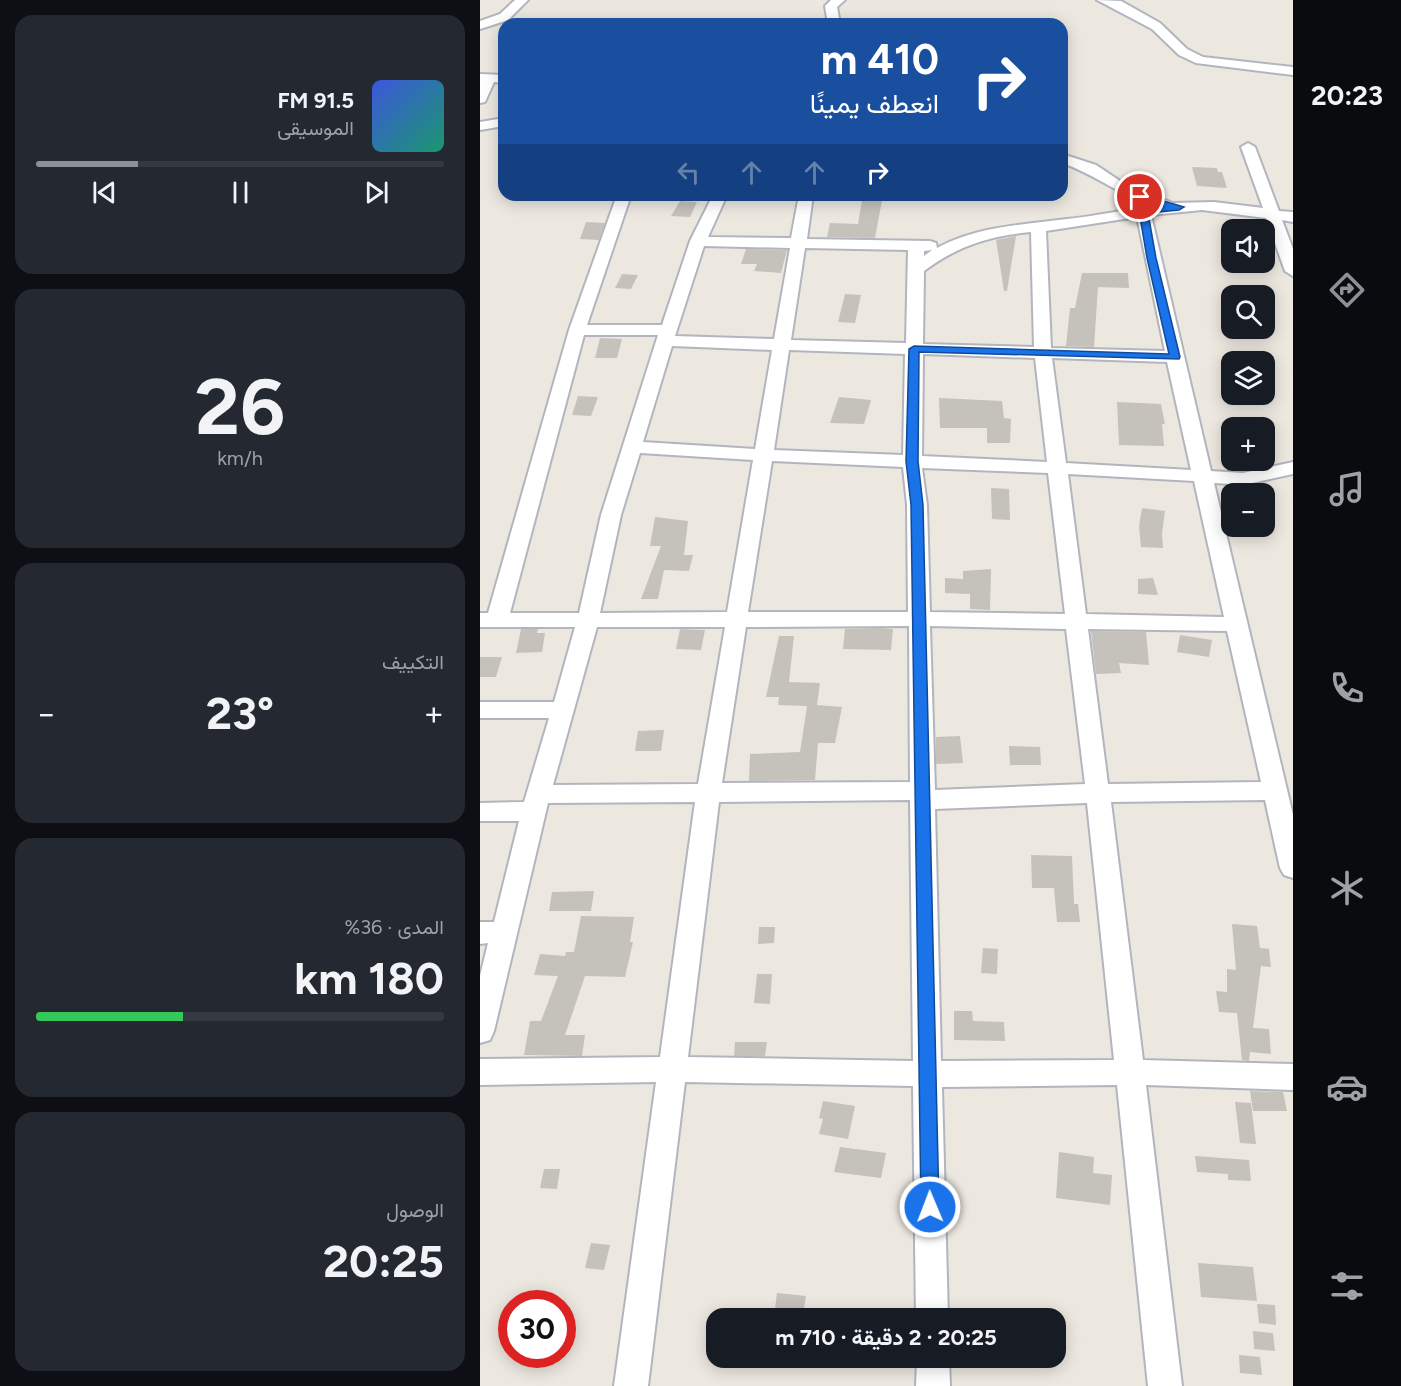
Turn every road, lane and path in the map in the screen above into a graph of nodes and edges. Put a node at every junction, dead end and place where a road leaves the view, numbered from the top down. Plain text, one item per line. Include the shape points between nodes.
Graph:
1 (522, 0) edge
2 (839, 0) edge
3 (1104, 0) edge
4 (501, 18) edge
5 (833, 18) edge
6 (498, 19) edge
7 (480, 25) edge
8 (498, 25) edge
9 (1293, 71) edge
10 (491, 78) edge
11 (480, 99) edge
12 (498, 123) edge
13 (480, 126) edge
14 (1248, 147) dead end
15 (1068, 160) edge
16 (622, 201) edge
17 (717, 201) edge
18 (805, 201) edge
19 (1179, 207) junction
20 (1143, 211) junction
21 (1272, 215) junction
22 (1293, 217) edge
23 (1038, 226) junction
24 (698, 242) junction
25 (797, 243) junction
26 (949, 245) junction
27 (915, 258) junction
28 (1293, 271) edge
29 (577, 330) junction
30 (666, 335) junction
31 (781, 344) junction
32 (914, 349) junction
33 (1043, 353) junction
34 (1175, 357) junction
35 (631, 447) junction
36 (763, 456) junction
37 (912, 461) junction
38 (1293, 468) edge
39 (1057, 470) junction
40 (1203, 476) junction
41 (919, 619) junction
42 (488, 620) edge
43 (588, 620) junction
44 (736, 621) junction
45 (1075, 623) junction
46 (1237, 624) junction
47 (480, 710) edge
48 (563, 710) junction
49 (1276, 791) junction
50 (1097, 792) junction
51 (708, 793) junction
52 (923, 795) junction
53 (537, 803) junction
54 (480, 812) edge
55 (1293, 868) edge
56 (492, 933) edge
57 (480, 1031) edge
58 (672, 1069) junction
59 (480, 1072) edge
60 (1130, 1072) junction
61 (928, 1074) junction
62 (1293, 1077) edge
63 (932, 1308) edge
64 (933, 1368) edge
65 (631, 1386) edge
66 (933, 1386) edge
67 (1165, 1386) edge

1 - 4 street
2 - 5 street via 831,6
3 - 9 street via 1156,26 1183,52 1200,60
6 - 7 street
7 - 8 street
10 - 11 street
12 - 13 street
14 - 21 street
15 - 19 street via 1091,168 1140,197
16 - 29 street
17 - 24 street
18 - 25 street
19 - 20 street
19 - 21 street via 1226,207
20 - 23 street
20 - 34 street
21 - 22 street
21 - 28 street
23 - 26 street via 978,235
23 - 33 street
24 - 25 street
24 - 30 street
25 - 27 street
25 - 31 street
26 - 27 street
26 - 27 street
27 - 32 street
29 - 30 street
29 - 42 street
30 - 31 street
30 - 35 street
31 - 32 street
31 - 36 street
32 - 33 street
32 - 37 street
33 - 34 street
33 - 39 street
34 - 40 street
35 - 36 street
35 - 43 street via 611,515
36 - 37 street
36 - 44 street
37 - 39 street
37 - 41 street via 917,505
38 - 40 street via 1251,478
39 - 40 street
39 - 45 street
40 - 46 street
41 - 44 street
41 - 45 street
41 - 52 street
42 - 43 street
43 - 44 street
43 - 48 street
44 - 51 street
45 - 46 street
45 - 50 street
46 - 49 street
47 - 48 street
48 - 53 street
49 - 50 street
49 - 55 street
50 - 52 street
50 - 60 street
51 - 52 street
51 - 53 street
51 - 58 street
52 - 61 street
53 - 54 street
53 - 56 street
56 - 57 street
58 - 59 street
58 - 61 street
58 - 65 street
60 - 61 street
60 - 62 street
60 - 67 street
61 - 63 street
64 - 66 street

